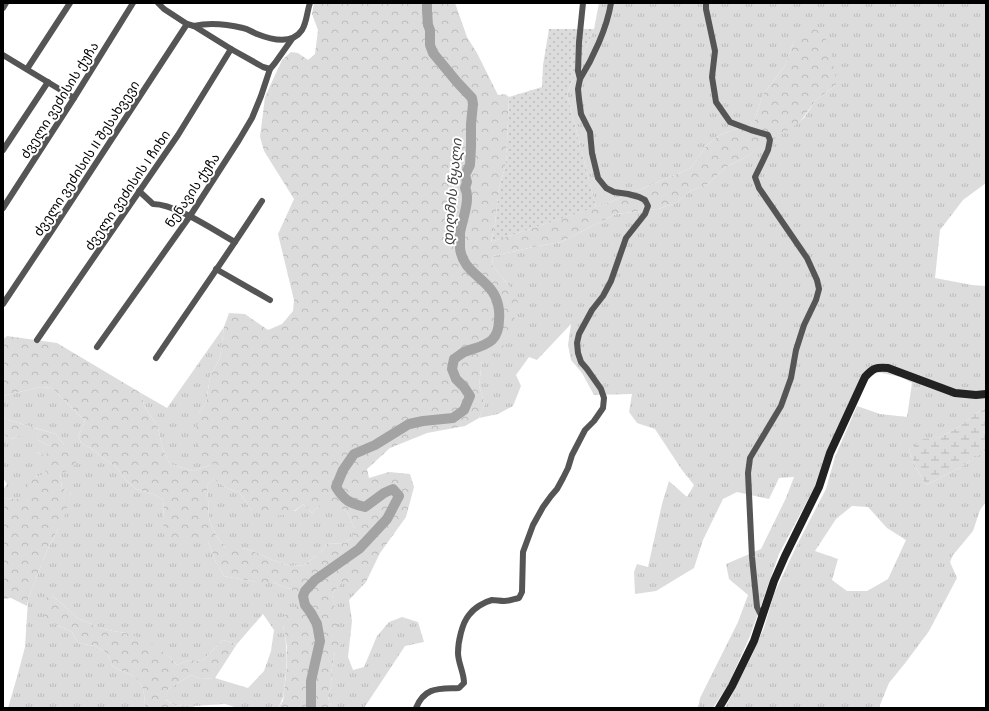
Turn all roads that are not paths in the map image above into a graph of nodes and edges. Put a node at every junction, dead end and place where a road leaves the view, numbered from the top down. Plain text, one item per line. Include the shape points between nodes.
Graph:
1 (6, 3) edge
2 (70, 3) edge
3 (133, 3) edge
4 (158, 3) edge
5 (310, 3) edge
6 (582, 3) edge
7 (610, 3) edge
8 (706, 3) edge
9 (166, 6) edge
10 (3, 8) edge
11 (187, 24) junction
12 (194, 26) junction
13 (292, 39) junction
14 (231, 49) junction
15 (3, 55) edge
16 (270, 69) junction
17 (27, 70) junction
18 (580, 79) junction
19 (48, 82) junction
20 (74, 98) junction
21 (3, 150) edge
22 (139, 191) junction
23 (262, 201) dead end
24 (3, 208) edge
25 (190, 216) junction
26 (235, 242) junction
27 (216, 269) junction
28 (270, 300) dead end
29 (3, 304) edge
30 (37, 340) dead end
31 (97, 347) dead end
32 (156, 358) dead end
33 (986, 394) edge
34 (762, 617) junction
35 (416, 708) edge
36 (719, 708) edge

1 - 10 street
2 - 17 street
3 - 20 street, ძველი ვეძისის ქუჩა
4 - 9 street
5 - 13 street via 302,30
6 - 18 street via 578,70
7 - 18 street via 596,47
8 - 34 street via 715,51 712,77 716,102 730,122 768,135 768,150 755,177 759,188 807,258 819,289 804,325 781,406 750,458 748,473 752,557 757,607
9 - 11 street
11 - 12 street
11 - 29 street, ძველი ვეძისის II შესახვევი
12 - 13 street via 220,23 246,29 268,38
12 - 14 street
13 - 16 street, ნენავის ქუჩა
14 - 16 street
14 - 22 street, ძველი ვეძისის I ჩიხი via 178,135
15 - 17 street
16 - 25 street, ნენავის ქუჩა via 252,118
17 - 19 street
18 - 35 street via 578,89 581,114 590,132 598,178 606,188 639,197 645,200 648,206 645,214 626,238 611,281 578,338 581,362 601,389 604,398 603,408 585,430 557,489 533,525 523,552 522,592 519,598 493,600 481,605 469,615 459,638 458,653 464,682 459,688 436,689 424,694
19 - 20 street
19 - 21 street
20 - 24 street, ძველი ვეძისის ქუჩა
22 - 25 street via 154,204 161,204
22 - 30 street, ძველი ვეძისის I ჩიხი
23 - 26 street
25 - 26 street
25 - 31 street, ნენავის ქუჩა
26 - 27 street
27 - 28 street
27 - 32 street
33 - 34 street via 955,393 888,368 872,370 865,377 830,453 819,487 774,581
34 - 36 street via 754,641

